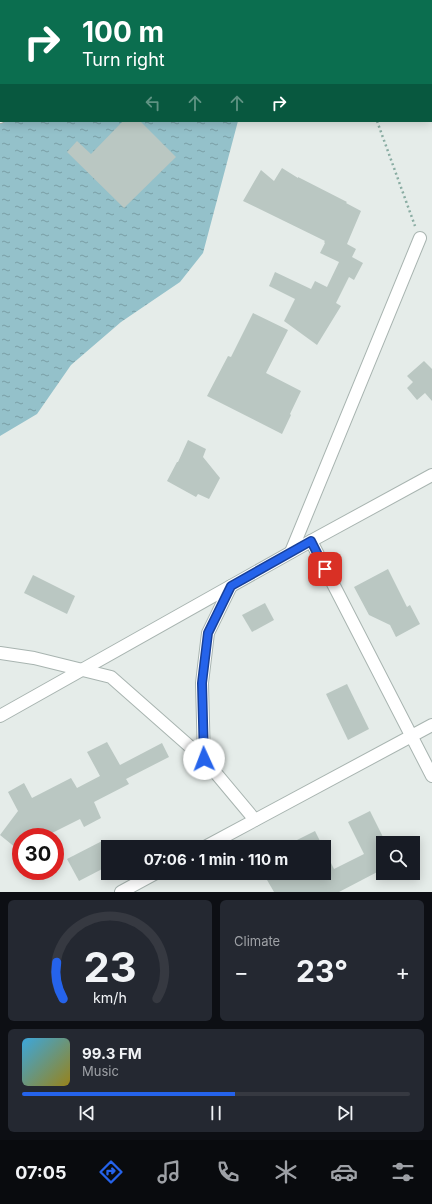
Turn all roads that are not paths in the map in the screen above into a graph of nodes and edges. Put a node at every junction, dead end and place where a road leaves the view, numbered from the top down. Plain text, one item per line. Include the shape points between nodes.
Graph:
1 (420, 238) road end
2 (432, 475) edge
3 (311, 541) junction
4 (291, 552) junction
5 (231, 586) junction
6 (0, 653) edge
7 (82, 670) junction
8 (0, 716) edge
9 (432, 725) edge
10 (411, 736) junction
11 (204, 759) junction
12 (432, 776) edge
13 (255, 820) junction
14 (218, 840) edge
15 (143, 880) edge
16 (121, 892) edge

1 - 4 street
2 - 3 street
3 - 4 street
3 - 10 street
4 - 5 street
5 - 7 street
5 - 11 street via 208,633 202,683
6 - 7 street via 34,658
7 - 8 street
7 - 11 street via 111,677
9 - 10 street
10 - 12 street
10 - 13 street
11 - 13 street
13 - 14 street
15 - 16 street

